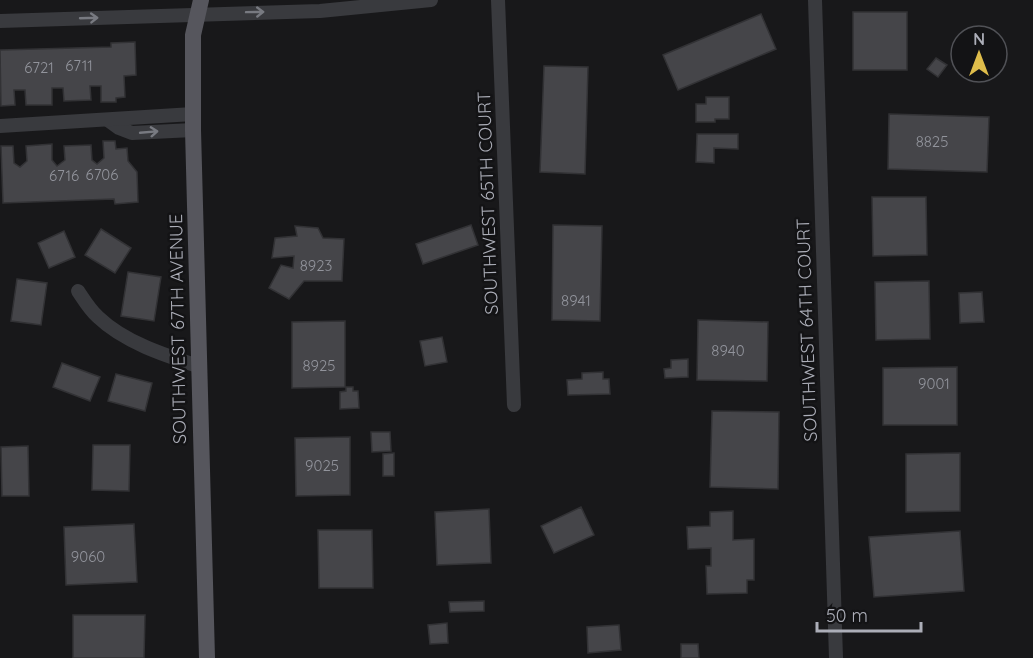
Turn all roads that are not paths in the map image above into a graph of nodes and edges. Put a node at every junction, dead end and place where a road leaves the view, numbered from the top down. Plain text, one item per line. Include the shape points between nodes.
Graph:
1 (431, 0) edge
2 (498, 0) edge
3 (815, 0) edge
4 (199, 7) edge
5 (0, 21) edge
6 (193, 122) junction
7 (0, 126) edge
8 (78, 291) dead end
9 (198, 366) junction
10 (514, 405) dead end
11 (207, 658) edge
12 (836, 658) edge

4 -> 1 street via 320,10
2 - 10 street, SOUTHWEST 65TH COURT
3 - 12 street, SOUTHWEST 64TH COURT
5 -> 4 street
4 - 6 main road, SOUTHWEST 67TH AVENUE via 193,34
6 - 7 street via 132,133 108,120
6 - 9 main road, SOUTHWEST 67TH AVENUE
8 - 9 street via 96,316 110,327
9 - 11 main road, SOUTHWEST 67TH AVENUE

